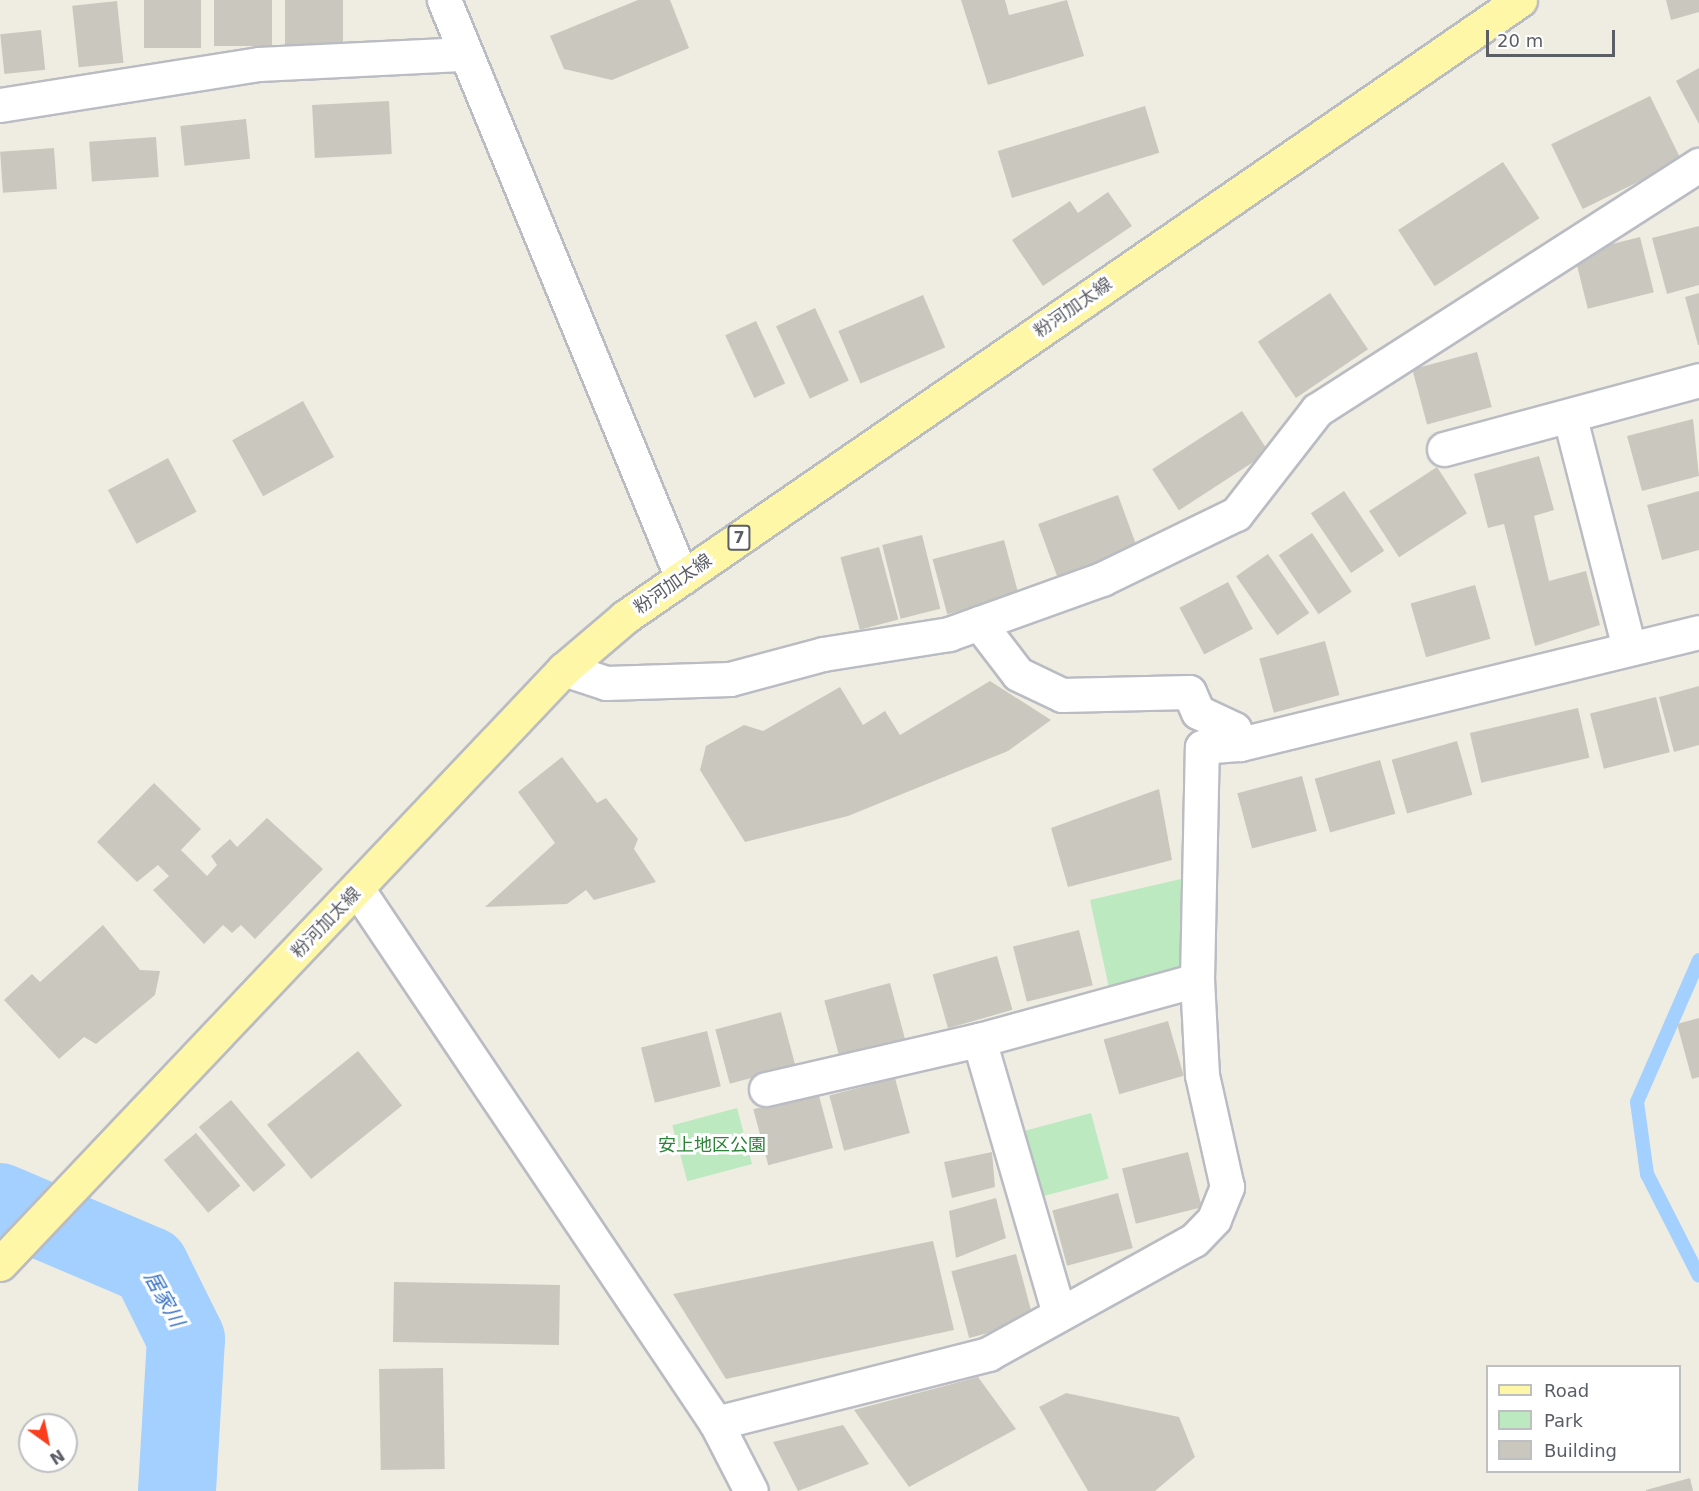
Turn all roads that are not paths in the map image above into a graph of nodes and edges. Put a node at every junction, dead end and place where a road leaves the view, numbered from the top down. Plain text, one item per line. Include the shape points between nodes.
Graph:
1 (444, 0) edge
2 (1520, 0) edge
3 (466, 54) junction
4 (0, 105) edge
5 (1699, 165) edge
6 (1699, 380) edge
7 (1570, 418) junction
8 (1444, 449) dead end
9 (682, 578) junction
10 (979, 623) junction
11 (1699, 632) edge
12 (1629, 647) junction
13 (564, 669) junction
14 (1240, 744) junction
15 (358, 890) junction
16 (1197, 980) junction
17 (979, 1040) junction
18 (766, 1089) dead end
19 (9, 1254) edge
20 (1059, 1314) junction
21 (716, 1423) junction
22 (751, 1491) edge

1 - 3 street
2 - 9 main road, 粉河加太線 / 7
3 - 4 street via 259,63
3 - 9 street
5 - 10 street via 1317,410 1236,514 1102,579
6 - 7 street
7 - 8 street
7 - 12 street
9 - 13 main road, 粉河加太線 / 7
10 - 13 street via 949,634 823,654 730,679 606,683
10 - 14 street via 1018,674 1062,695 1189,692 1198,712 1234,729
11 - 12 street
12 - 14 street
13 - 15 main road, 粉河加太線 / 7
14 - 16 street via 1202,747
15 - 19 main road, 粉河加太線 / 7
15 - 21 street
16 - 17 street
16 - 20 street via 1202,1075 1227,1187 1214,1219 1194,1240
17 - 18 street
17 - 20 street
20 - 21 street via 988,1354
21 - 22 street

